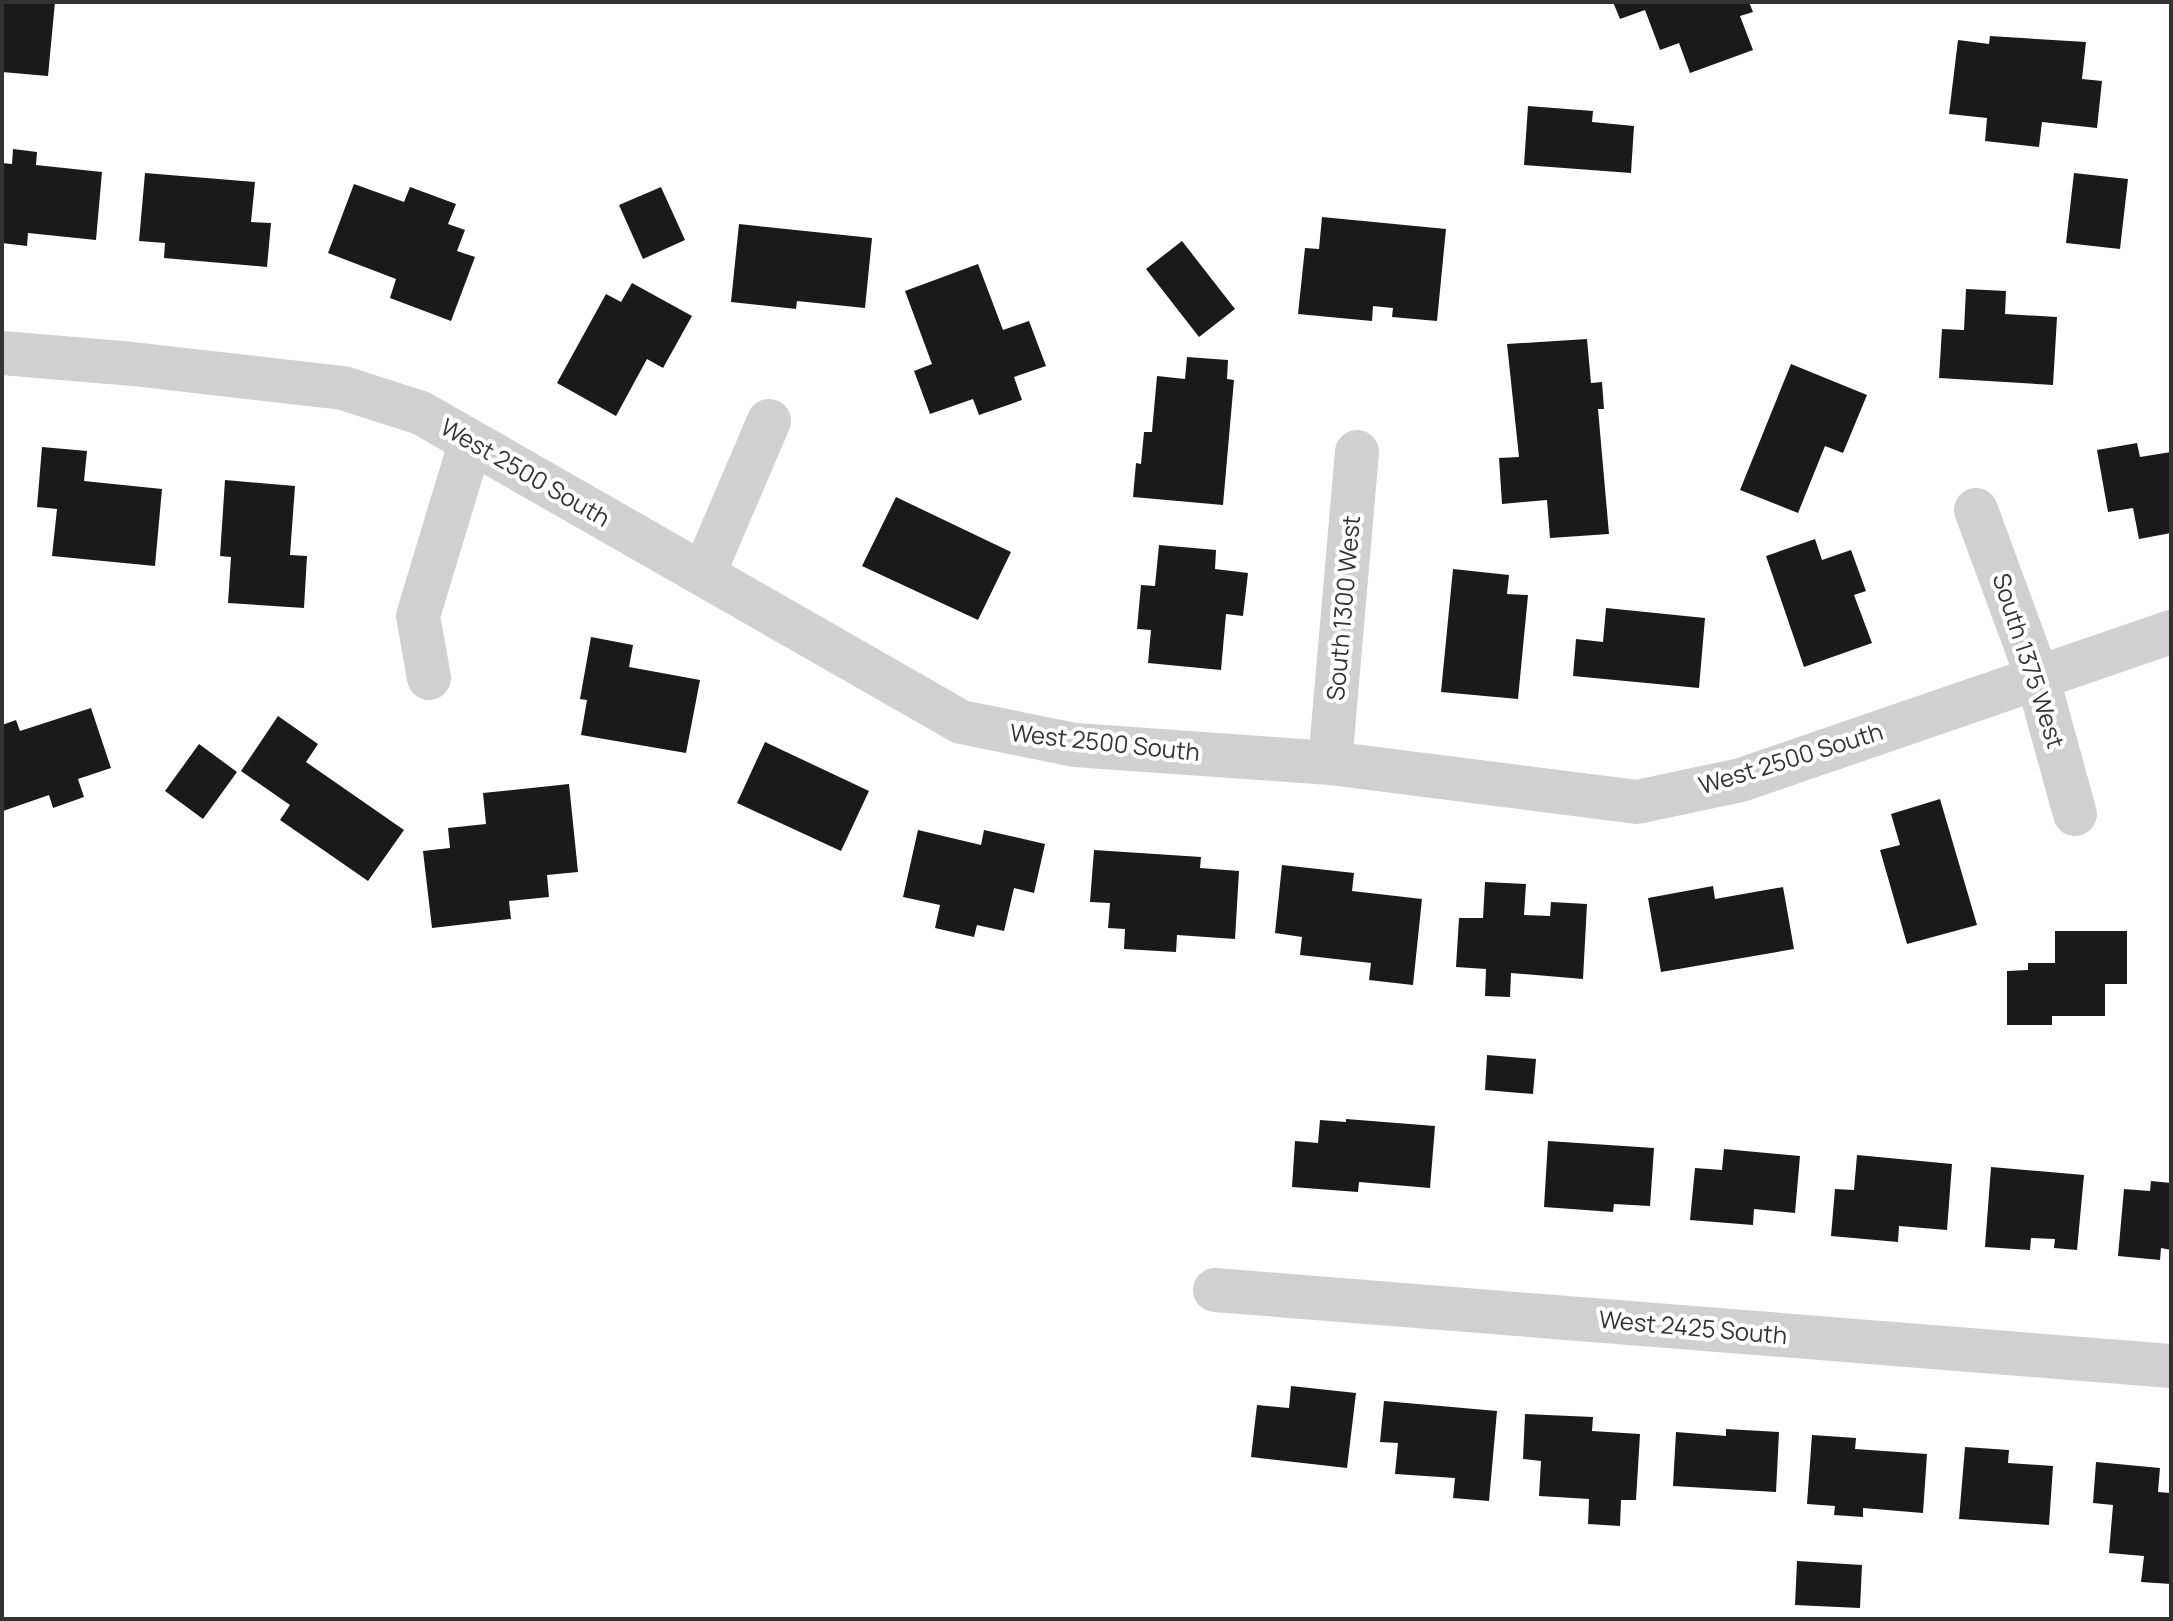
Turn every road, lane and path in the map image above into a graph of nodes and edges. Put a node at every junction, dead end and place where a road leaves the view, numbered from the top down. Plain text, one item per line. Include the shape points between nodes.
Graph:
1 (2, 353) edge
2 (769, 421) dead end
3 (470, 444) junction
4 (1357, 452) dead end
5 (1976, 510) dead end
6 (704, 573) junction
7 (2171, 632) edge
8 (2037, 676) junction
9 (429, 678) dead end
10 (1330, 763) junction
11 (2075, 814) dead end
12 (1215, 1290) dead end
13 (2171, 1366) edge

1 - 3 street, West 2500 South via 343,388 421,413
2 - 6 street
3 - 6 street, West 2500 South
3 - 9 street via 418,616
4 - 10 street, South 1300 West
5 - 8 street, South 1375 West
6 - 10 street, West 2500 South via 961,722 1075,745
7 - 8 street, West 2500 South
8 - 10 street, West 2500 South via 1741,780 1637,802
8 - 11 street, South 1375 West
12 - 13 street, West 2425 South

